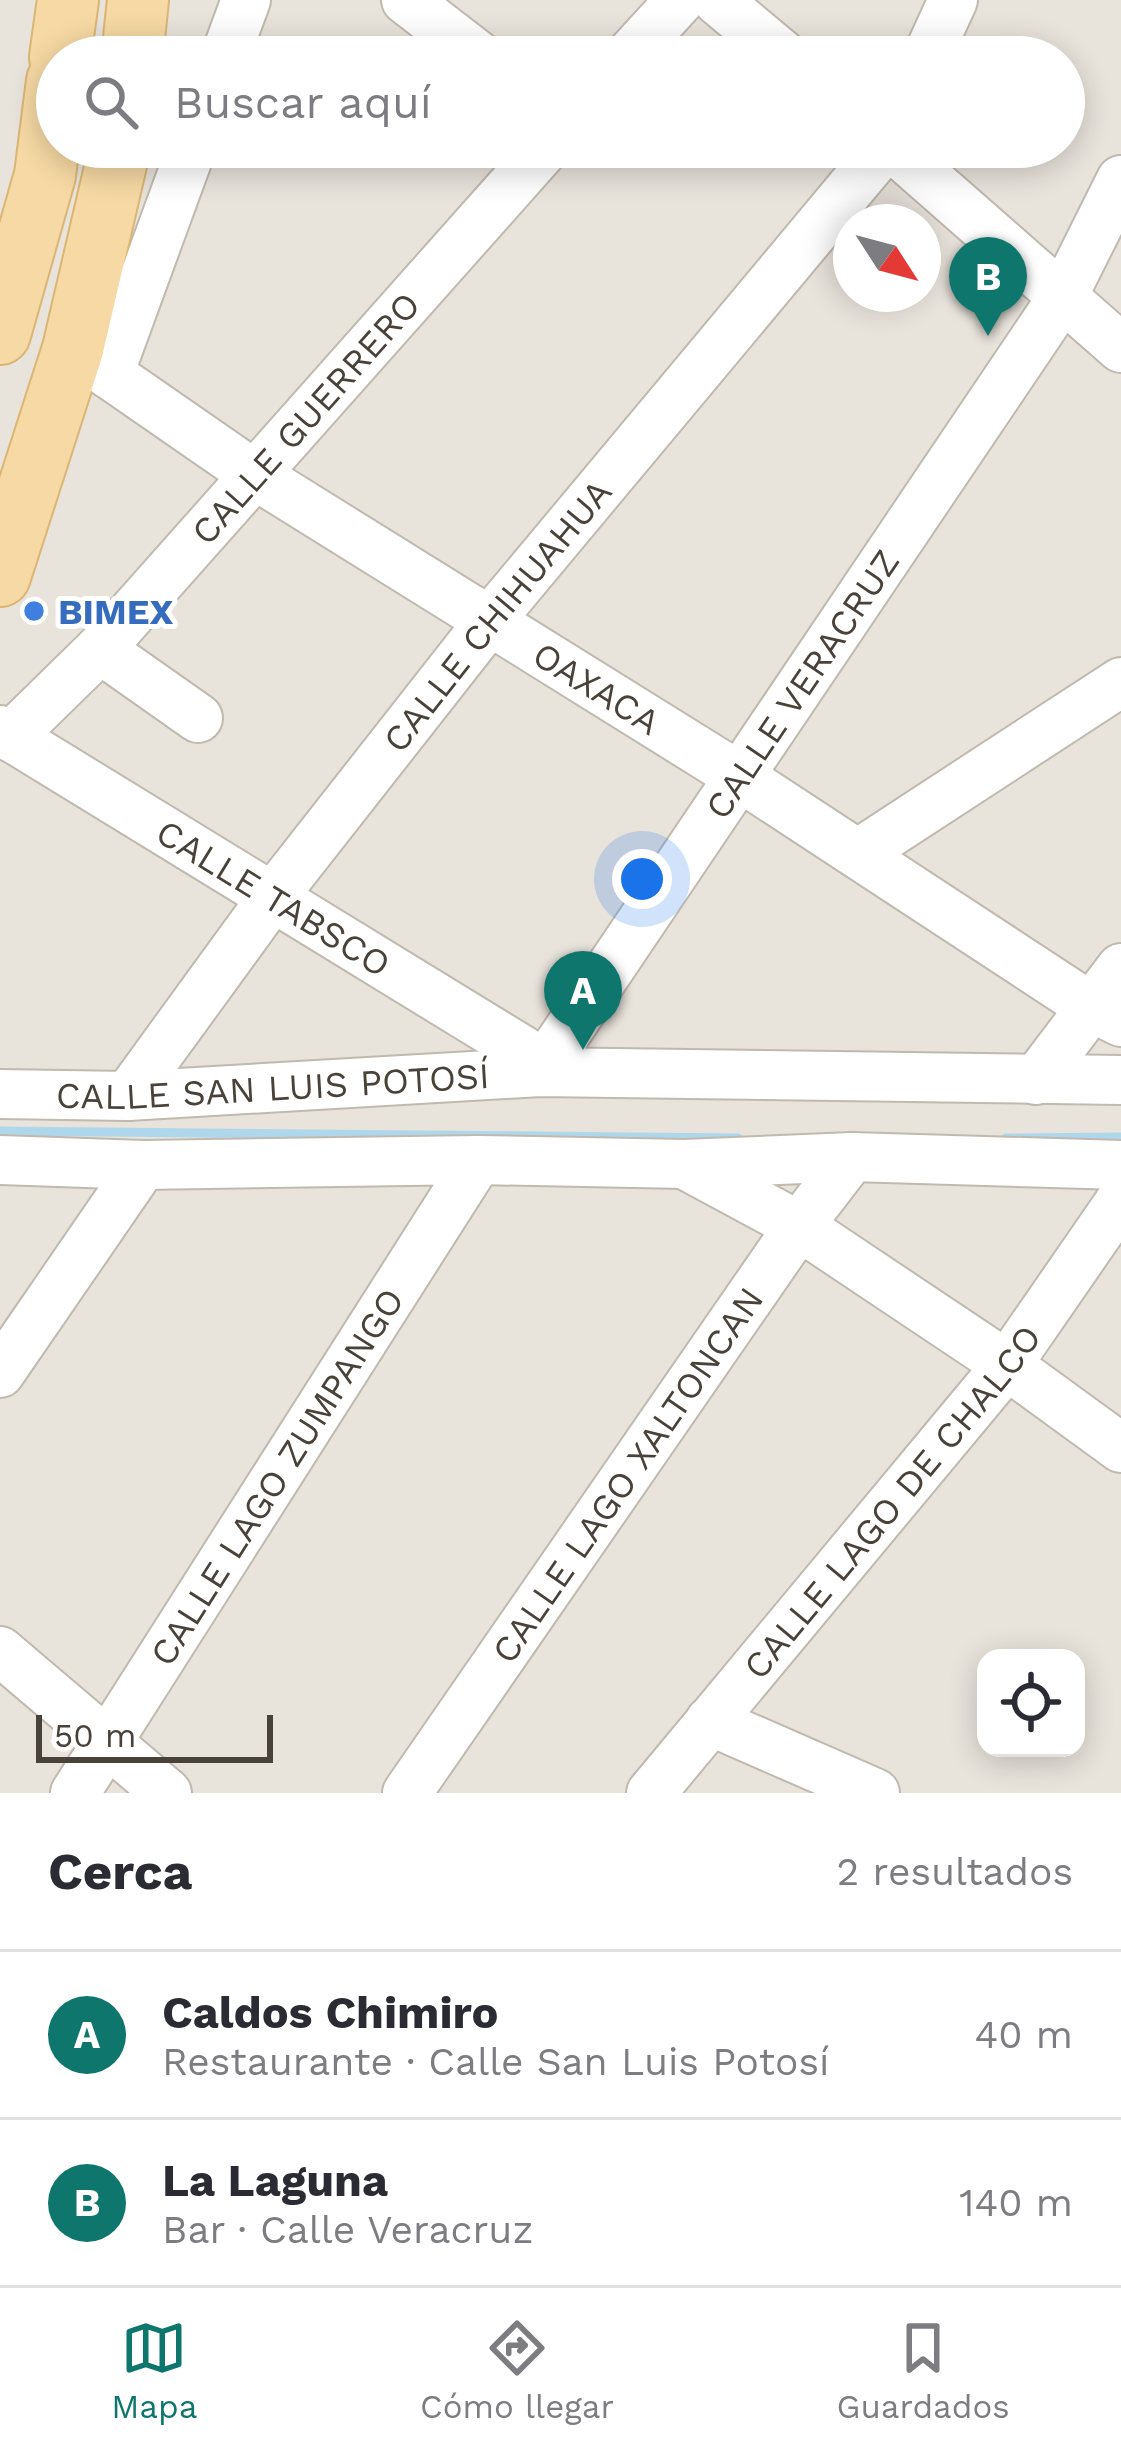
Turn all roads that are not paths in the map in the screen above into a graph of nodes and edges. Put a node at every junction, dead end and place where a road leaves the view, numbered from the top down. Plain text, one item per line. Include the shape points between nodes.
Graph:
1 (68, 0) edge
2 (138, 0) edge
3 (246, 0) edge
4 (406, 0) edge
5 (680, 0) edge
6 (717, 0) edge
7 (953, 0) edge
8 (63, 36) edge
9 (134, 36) edge
10 (233, 36) edge
11 (453, 36) edge
12 (647, 36) edge
13 (760, 36) edge
14 (937, 36) edge
15 (46, 168) edge
16 (117, 168) edge
17 (182, 168) edge
18 (527, 168) edge
19 (870, 168) edge
20 (912, 168) edge
21 (1121, 180) edge
22 (1062, 298) junction
23 (0, 334) edge
24 (1121, 348) edge
25 (91, 361) junction
26 (255, 475) junction
27 (0, 576) edge
28 (491, 619) junction
29 (100, 649) junction
30 (1121, 682) edge
31 (198, 718) dead end
32 (5, 734) edge
33 (737, 775) junction
34 (859, 853) junction
35 (272, 898) junction
36 (1121, 968) edge
37 (1106, 1014) edge
38 (543, 1068) junction
39 (1036, 1080) junction
40 (1121, 1080) edge
41 (0, 1094) edge
42 (128, 1096) junction
43 (852, 1157) junction
44 (0, 1160) edge
45 (478, 1160) junction
46 (684, 1164) junction
47 (143, 1165) junction
48 (1121, 1165) edge
49 (1121, 1200) edge
50 (799, 1226) junction
51 (1007, 1365) junction
52 (0, 1373) edge
53 (1121, 1448) edge
54 (0, 1651) edge
55 (710, 1721) junction
56 (108, 1744) junction
57 (75, 1793) edge
58 (167, 1793) edge
59 (407, 1793) edge
60 (651, 1793) edge
61 (874, 1793) edge

1 - 8 main road
2 - 9 main road
3 - 10 street
4 - 11 street
5 - 12 street
6 - 13 street
7 - 14 street
15 - 23 main road
16 - 25 main road
17 - 25 street
18 - 26 street, CALLE GUERRERO
19 - 28 street, CALLE CHIHUAHUA
20 - 22 street
21 - 22 street, CALLE VERACRUZ
22 - 24 street
22 - 33 street, CALLE VERACRUZ
25 - 26 street, OAXACA
25 - 27 main road
26 - 28 street, OAXACA
26 - 29 street, CALLE GUERRERO
28 - 33 street, OAXACA
28 - 35 street, CALLE CHIHUAHUA
29 - 31 street
29 - 32 street, CALLE GUERRERO
30 - 34 street
32 - 35 street, CALLE TABSCO
33 - 34 street, OAXACA
33 - 38 street, CALLE VERACRUZ
34 - 37 street, OAXACA
35 - 38 street, CALLE TABSCO
35 - 42 street, CALLE CHIHUAHUA
36 - 37 street
37 - 39 street
38 - 39 street, CALLE SAN LUIS POTOSÍ
38 - 42 street, CALLE SAN LUIS POTOSÍ
39 - 40 street, CALLE SAN LUIS POTOSÍ
41 - 42 street, CALLE SAN LUIS POTOSÍ
43 - 46 street, CALLE SAN LUIS POTOSÍ
43 - 48 street, CALLE SAN LUIS POTOSÍ
43 - 50 street, CALLE LAGO XALTONCAN
44 - 47 street, CALLE SAN LUIS POTOSÍ
45 - 46 street, CALLE SAN LUIS POTOSÍ
45 - 47 street, CALLE SAN LUIS POTOSÍ
45 - 56 street, CALLE LAGO ZUMPANGO
46 - 50 street
47 - 52 street
49 - 51 street, CALLE LAGO DE CHALCO
50 - 51 street
50 - 59 street, CALLE LAGO XALTONCAN
51 - 53 street
51 - 55 street, CALLE LAGO DE CHALCO
54 - 56 street
55 - 60 street, CALLE LAGO DE CHALCO
55 - 61 street
56 - 57 street, CALLE LAGO ZUMPANGO
56 - 58 street

